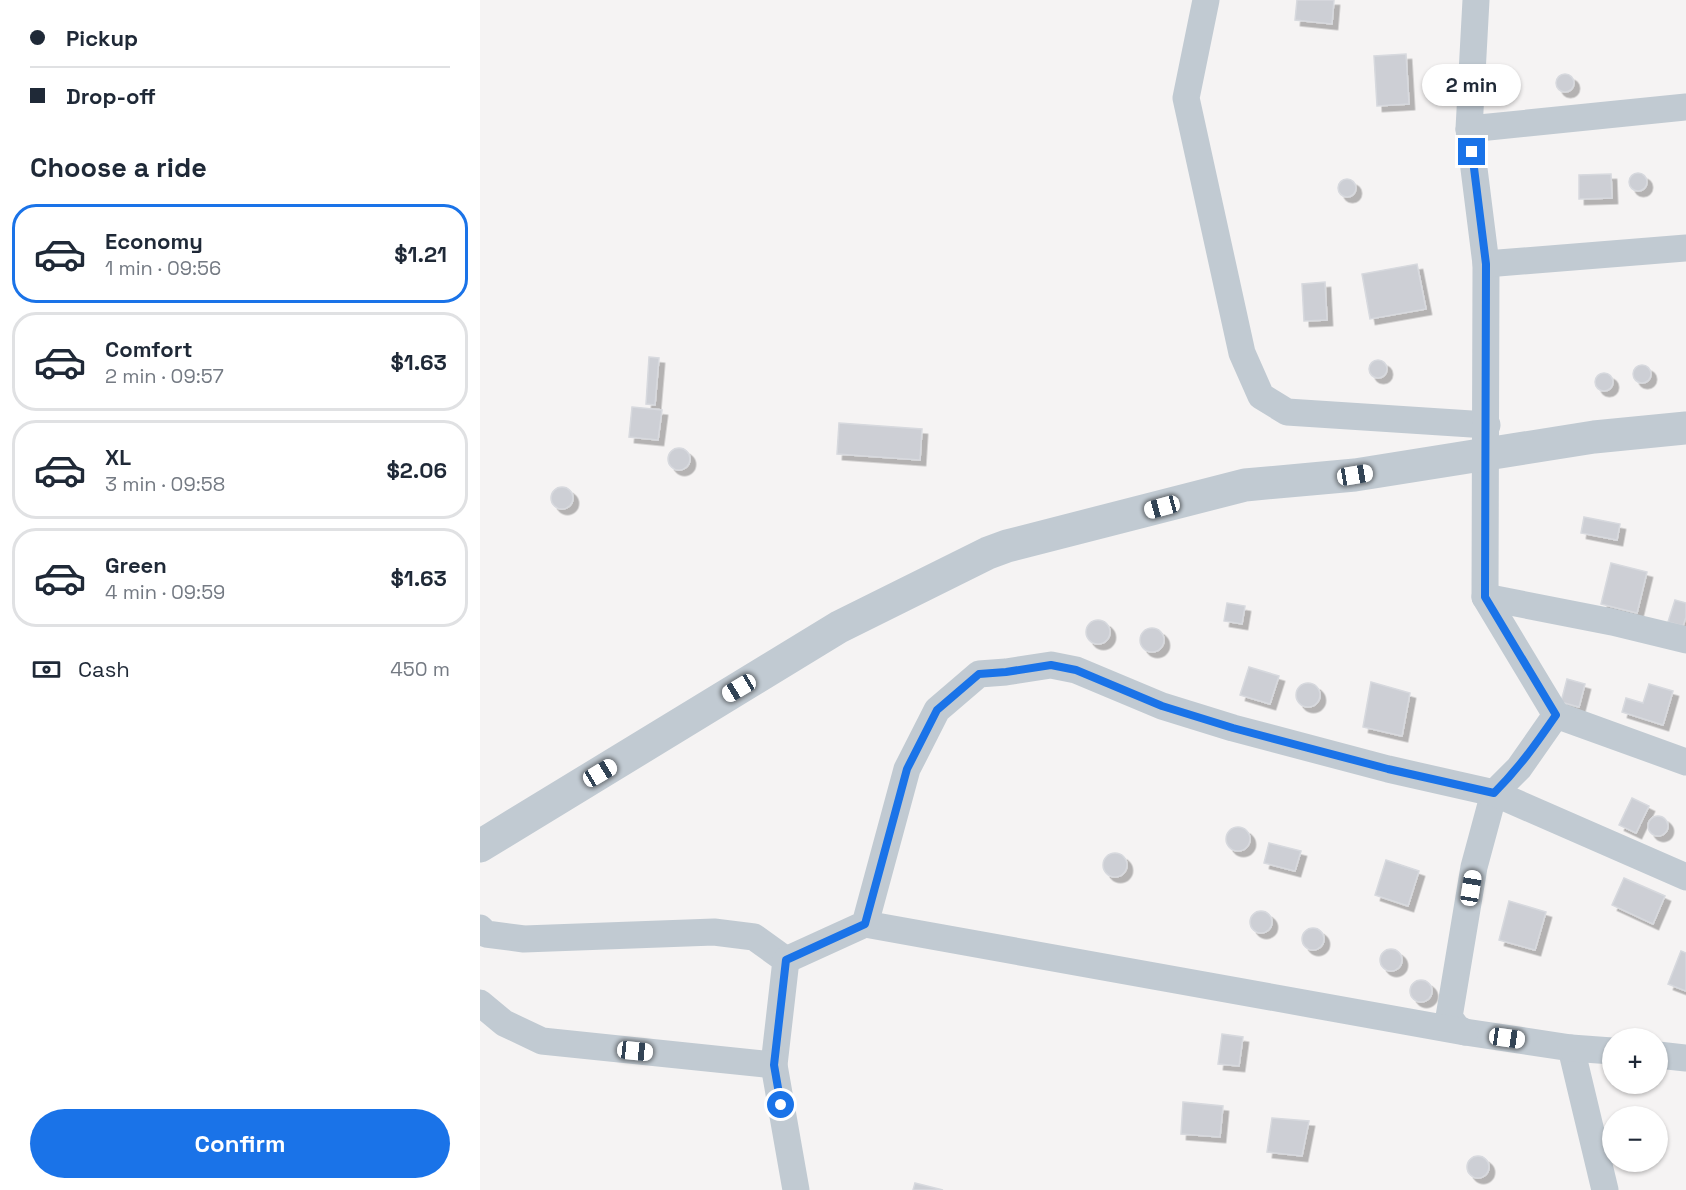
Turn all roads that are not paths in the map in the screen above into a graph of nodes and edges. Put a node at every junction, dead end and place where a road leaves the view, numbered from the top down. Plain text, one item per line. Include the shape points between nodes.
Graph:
1 (1206, 0) edge
2 (1476, 0) edge
3 (1686, 107) edge
4 (1469, 129) junction
5 (1686, 248) edge
6 (1486, 264) junction
7 (1686, 428) edge
8 (1487, 440) junction
9 (1485, 597) junction
10 (1686, 640) edge
11 (1556, 715) junction
12 (1686, 762) edge
13 (1494, 793) junction
14 (480, 846) edge
15 (1686, 877) edge
16 (865, 924) junction
17 (480, 928) edge
18 (786, 960) junction
19 (480, 1003) edge
20 (1465, 1032) junction
21 (1571, 1048) junction
22 (1602, 1050) edge
23 (1668, 1056) edge
24 (1686, 1058) edge
25 (774, 1065) junction
26 (796, 1190) edge
27 (1605, 1190) edge

1 - 8 street via 1186,98 1242,353 1260,396 1287,412
2 - 4 street
3 - 4 street
4 - 6 street
5 - 6 street
6 - 8 street
7 - 8 street via 1594,437
8 - 9 street
8 - 14 street via 1355,475 1245,485 998,550 839,627
9 - 10 street
9 - 11 street
11 - 12 street
11 - 13 street via 1519,768
13 - 15 street
13 - 16 street via 1233,728 1162,706 1076,670 1051,665 979,674 937,710 907,769
13 - 20 street via 1474,867 1449,1017 1456,1028
16 - 18 street
16 - 20 street
17 - 18 street via 486,934 524,939 714,932 754,938
18 - 25 street
19 - 25 street via 504,1023 542,1041
20 - 21 street
21 - 22 street
21 - 27 street
23 - 24 street
25 - 26 street

